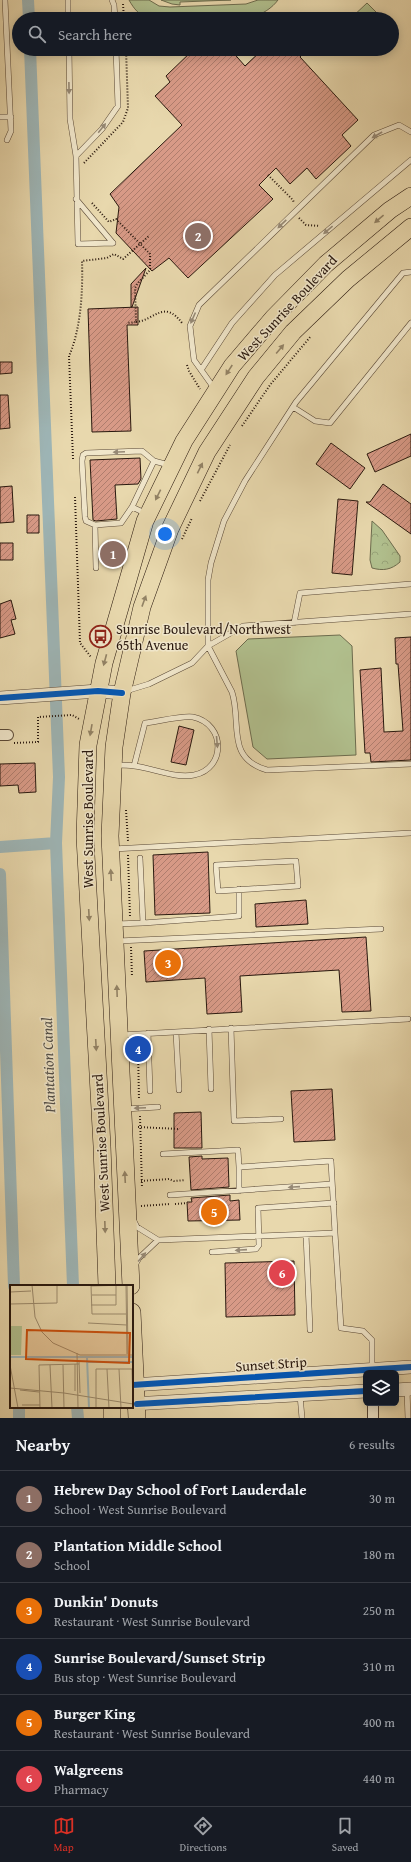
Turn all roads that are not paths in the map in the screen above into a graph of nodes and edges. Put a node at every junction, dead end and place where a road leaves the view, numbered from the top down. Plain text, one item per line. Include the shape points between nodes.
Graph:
1 (5, 0) edge
2 (68, 0) edge
3 (112, 0) edge
4 (68, 12) edge
5 (114, 12) edge
6 (68, 56) edge
7 (116, 56) edge
8 (0, 117) edge
9 (11, 117) junction
10 (411, 132) edge
11 (7, 140) dead end
12 (76, 156) junction
13 (411, 160) edge
14 (411, 196) edge
15 (76, 199) junction
16 (411, 227) edge
17 (411, 272) edge
18 (411, 323) edge
19 (201, 370) junction
20 (210, 393) junction
21 (293, 407) junction
22 (154, 461) junction
23 (172, 466) junction
24 (132, 507) junction
25 (148, 514) junction
26 (95, 526) junction
27 (96, 568) dead end
28 (155, 571) junction
29 (411, 584) edge
30 (411, 614) edge
31 (294, 623) junction
32 (208, 646) junction
33 (98, 691) junction
34 (122, 693) junction
35 (0, 698) edge
36 (411, 764) edge
37 (113, 765) junction
38 (134, 766) junction
39 (411, 833) edge
40 (110, 849) junction
41 (140, 858) dead end
42 (239, 889) junction
43 (143, 923) junction
44 (113, 924) junction
45 (381, 929) dead end
46 (114, 942) junction
47 (408, 1019) dead end
48 (231, 1028) junction
49 (209, 1029) junction
50 (176, 1032) junction
51 (148, 1033) junction
52 (118, 1035) junction
53 (211, 1088) dead end
54 (179, 1090) dead end
55 (150, 1091) dead end
56 (158, 1107) dead end
57 (122, 1109) junction
58 (281, 1119) dead end
59 (163, 1154) dead end
60 (239, 1166) junction
61 (332, 1184) junction
62 (239, 1191) junction
63 (170, 1196) dead end
64 (334, 1203) junction
65 (137, 1207) junction
66 (335, 1233) junction
67 (306, 1234) junction
68 (259, 1236) junction
69 (158, 1240) junction
70 (212, 1252) dead end
71 (130, 1281) edge
72 (107, 1285) edge
73 (310, 1330) dead end
74 (133, 1348) edge
75 (411, 1368) edge
76 (372, 1370) edge
77 (385, 1370) edge
78 (363, 1372) edge
79 (134, 1385) edge
80 (405, 1390) edge
81 (363, 1391) edge
82 (300, 1396) junction
83 (373, 1406) edge
84 (135, 1409) edge
85 (372, 1417) edge
86 (302, 1418) edge
87 (408, 1418) edge

1 - 9 lane
2 - 4 lane
3 - 5 lane
6 -> 12 lane via 70,119
12 -> 7 lane via 102,129 118,106
8 - 9 lane
9 - 11 lane via 11,131
10 -> 19 lane via 399,125 374,135 199,305 190,326 194,360
12 - 15 lane
13 -> 19 lane via 275,275 232,323
14 -> 20 highway, West Sunrise Boulevard via 390,210 326,264 268,324
15 - 15 lane via 102,229 113,243 78,244
28 -> 16 highway, West Sunrise Boulevard via 170,529 207,452 256,377 293,332 353,275
17 - 21 lane via 403,273
18 - 21 lane via 330,423 315,422
19 - 20 lane
20 - 23 highway, West Sunrise Boulevard
21 - 32 lane via 245,481 224,521 208,580
22 - 23 lane
22 - 24 lane
22 -> 26 lane via 142,451 83,455 85,517 86,521
23 -> 25 highway, West Sunrise Boulevard
23 - 28 highway via 179,489 152,549
24 - 25 lane
24 - 26 lane via 121,523
25 -> 33 highway, West Sunrise Boulevard
26 - 27 lane
34 -> 28 highway, West Sunrise Boulevard via 142,607
29 - 31 lane via 300,593
30 - 31 lane
31 - 32 lane via 244,626
32 - 34 lane via 192,664 149,684
32 - 36 lane via 235,700 237,742 249,761 258,767 267,770
33 - 34 street
33 - 35 street
33 -> 72 highway, West Sunrise Boulevard via 88,745 85,837
34 - 37 highway, West Sunrise Boulevard
37 - 38 lane
37 - 40 highway, West Sunrise Boulevard
38 -> 38 lane via 145,723 192,717 209,724 216,733 219,742 217,753 212,765 205,772 185,776
39 - 40 lane
44 -> 40 highway, West Sunrise Boulevard
41 - 43 lane
42 - 42 lane via 298,886 296,861 216,865 218,891
42 - 43 lane via 239,916
43 - 44 lane
44 - 46 highway, West Sunrise Boulevard
45 - 46 lane
52 -> 46 highway, West Sunrise Boulevard
47 - 48 lane
48 - 49 lane
48 - 58 lane via 234,1121
49 - 50 lane
49 - 53 lane
50 - 51 lane
50 - 54 lane
51 - 52 lane
51 - 55 lane
52 - 57 highway, West Sunrise Boulevard
56 -> 57 lane
65 -> 57 highway, West Sunrise Boulevard
59 - 60 lane via 238,1150
60 - 61 lane via 331,1161
60 - 62 lane
61 -> 62 lane
61 - 64 lane
62 - 63 lane
64 - 66 lane
64 - 68 lane via 258,1208
65 - 69 lane via 137,1227
65 - 71 highway, West Sunrise Boulevard
66 - 67 lane
66 - 76 lane via 341,1328 364,1331 372,1340
67 - 68 lane
67 - 73 lane
68 - 69 lane
68 -> 70 lane via 260,1245 256,1249
71 -> 69 lane via 139,1258
74 - 79 highway
75 - 77 street, Sunset Strip
78 - 79 street, Sunset Strip
79 - 84 highway
80 - 87 lane
81 - 82 street
82 - 84 street
82 - 86 lane
83 - 85 street

